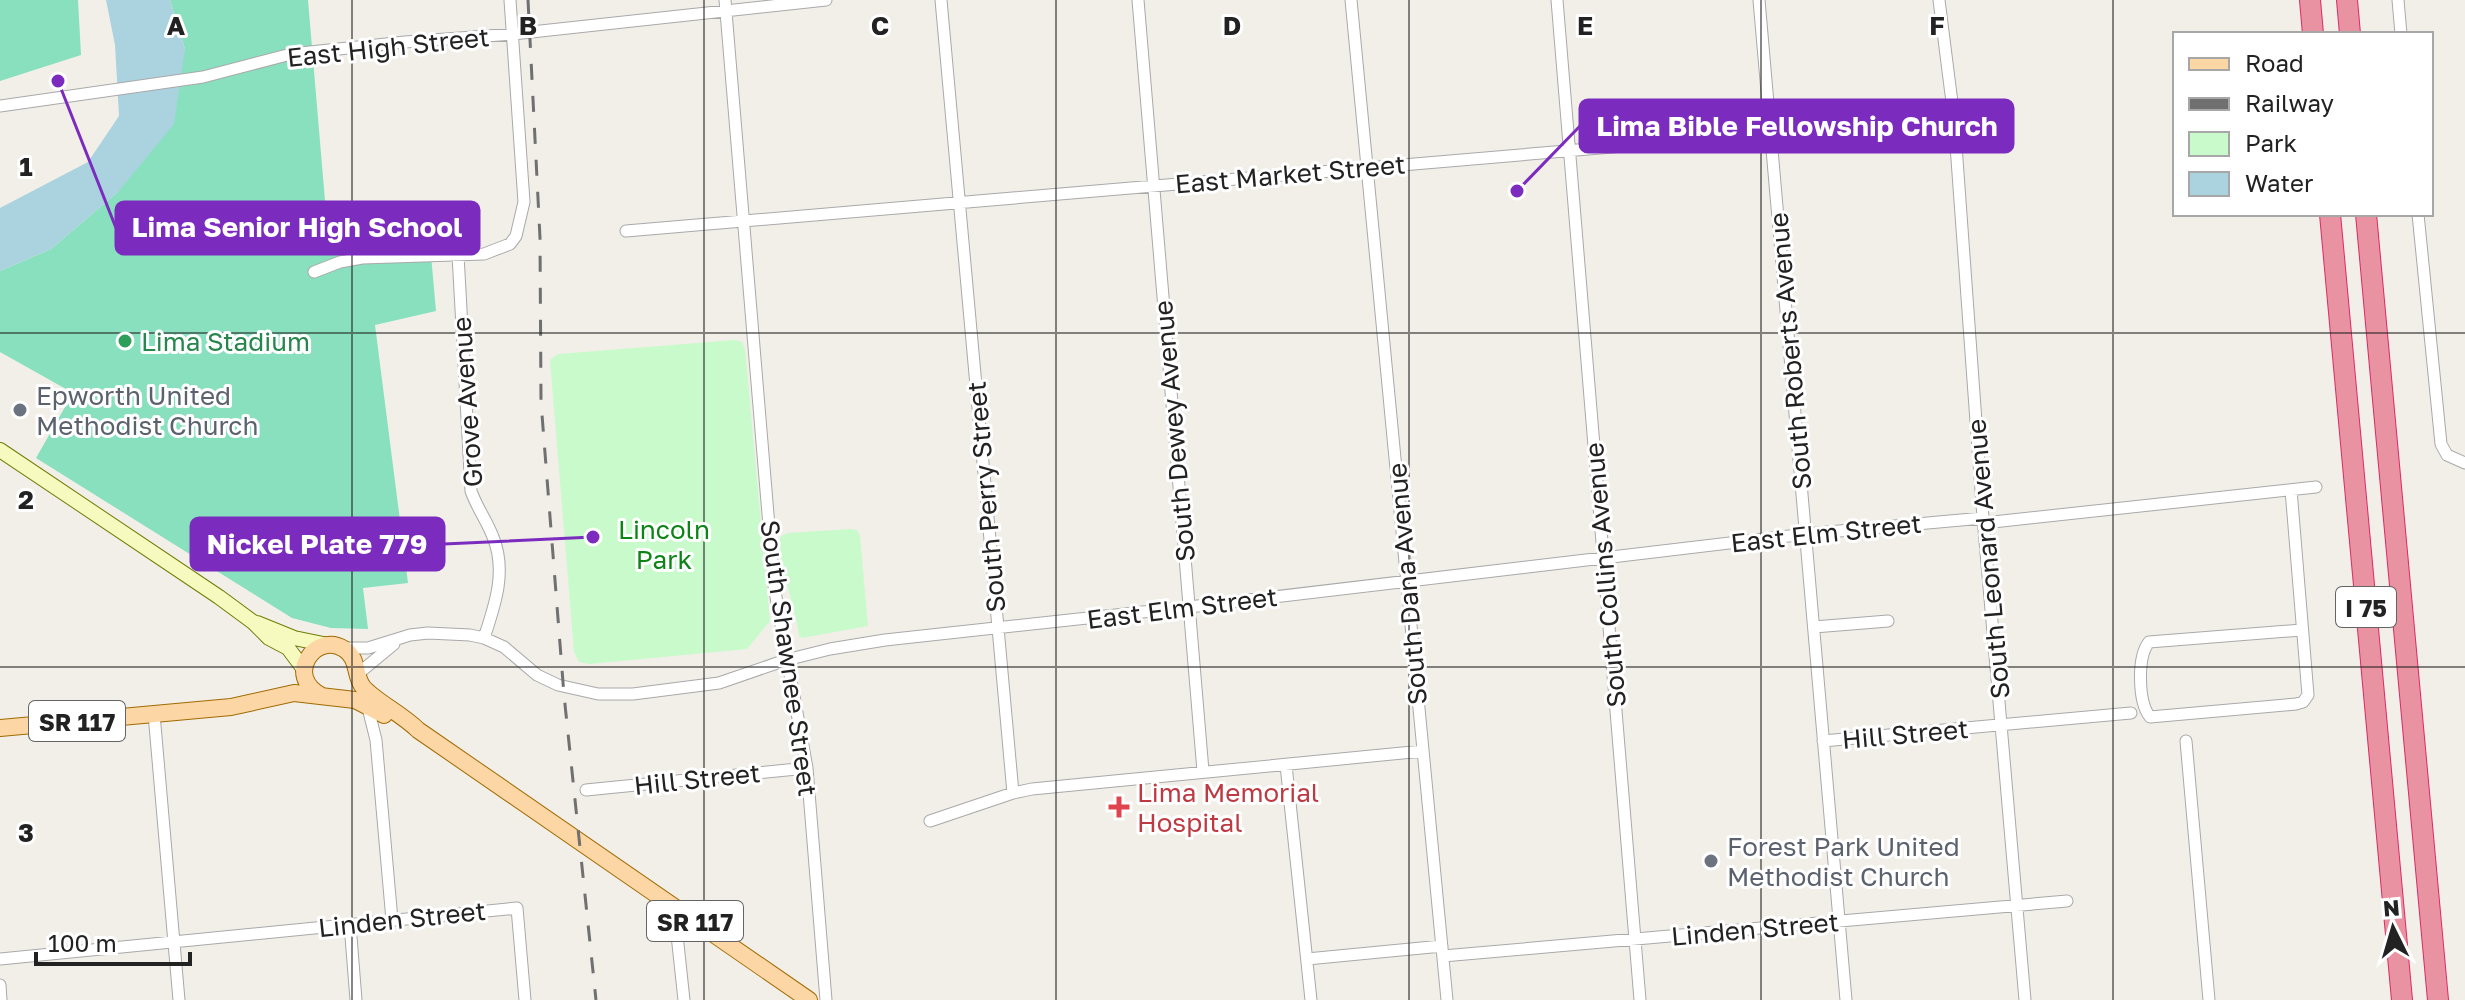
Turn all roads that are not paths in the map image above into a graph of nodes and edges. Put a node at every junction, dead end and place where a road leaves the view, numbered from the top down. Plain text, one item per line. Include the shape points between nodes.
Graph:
1 (510, 0) edge
2 (826, 0) edge
3 (941, 0) edge
4 (1138, 0) edge
5 (1351, 0) edge
6 (1557, 0) edge
7 (1759, 0) edge
8 (1939, 0) edge
9 (2310, 0) edge
10 (2347, 0) edge
11 (2398, 0) edge
12 (726, 6) edge
13 (2313, 32) edge
14 (2350, 32) edge
15 (2401, 32) edge
16 (513, 34) junction
17 (0, 106) edge
18 (1954, 118) junction
19 (1771, 133) junction
20 (1570, 150) junction
21 (1367, 168) junction
22 (1154, 186) junction
23 (960, 202) junction
24 (2330, 216) edge
25 (2366, 216) edge
26 (2418, 216) edge
27 (744, 221) junction
28 (626, 231) dead end
29 (458, 255) junction
30 (314, 272) dead end
31 (0, 450) edge
32 (2465, 463) edge
33 (2316, 487) dead end
34 (2291, 490) junction
35 (1984, 520) junction
36 (1806, 534) junction
37 (1604, 558) junction
38 (1406, 581) junction
39 (1189, 607) junction
40 (1888, 621) dead end
41 (253, 622) junction
42 (1814, 627) junction
43 (998, 628) junction
44 (2302, 630) junction
45 (484, 638) junction
46 (401, 639) junction
47 (2404, 642) junction
48 (336, 647) junction
49 (786, 660) junction
50 (303, 668) junction
51 (359, 676) junction
52 (326, 697) junction
53 (260, 701) junction
54 (367, 704) junction
55 (2131, 713) dead end
56 (154, 714) junction
57 (383, 714) junction
58 (2002, 725) junction
59 (0, 728) edge
60 (418, 730) junction
61 (376, 740) junction
62 (1823, 741) junction
63 (2186, 741) dead end
64 (1423, 751) junction
65 (1286, 765) junction
66 (807, 768) junction
67 (1203, 771) junction
68 (586, 790) dead end
69 (1013, 793) junction
70 (930, 821) dead end
71 (2067, 901) dead end
72 (2017, 906) junction
73 (674, 907) junction
74 (392, 920) junction
75 (1839, 922) junction
76 (350, 924) junction
77 (1635, 939) junction
78 (174, 942) junction
79 (1442, 951) junction
80 (0, 959) edge
81 (1307, 959) junction
82 (0, 985) edge
83 (2401, 997) edge
84 (1, 1000) edge
85 (179, 1000) edge
86 (356, 1000) edge
87 (525, 1000) edge
88 (684, 1000) edge
89 (809, 1000) edge
90 (826, 1000) edge
91 (1311, 1000) edge
92 (1447, 1000) edge
93 (1640, 1000) edge
94 (1846, 1000) edge
95 (2025, 1000) edge
96 (2209, 1000) edge
97 (2438, 1000) edge
98 (2447, 1000) edge

1 - 16 street
2 - 12 street, East High Street
3 - 23 street, South Perry Street
4 - 22 street, South Dewey Avenue
5 - 21 street, South Dana Avenue
6 - 20 street, South Collins Avenue
7 - 19 street, South Roberts Avenue
8 - 18 street, South Leonard Avenue
9 - 13 highway
10 - 14 highway
11 - 15 street
12 - 16 street, East High Street
12 - 27 street, South Shawnee Street
16 - 17 street, East High Street via 291,54 191,79
16 - 29 street via 521,223 510,244 484,254
18 - 19 street, East Market Street
18 - 35 street, South Leonard Avenue
19 - 20 street, East Market Street
19 - 36 street, South Roberts Avenue
20 - 21 street, East Market Street
20 - 37 street, South Collins Avenue
21 - 22 street, East Market Street
21 - 38 street, South Dana Avenue
22 - 23 street, East Market Street
22 - 39 street, South Dewey Avenue
23 - 27 street, East Market Street
23 - 43 street, South Perry Street
24 - 83 highway, I 75
25 - 47 highway, I 75
26 - 32 street via 2438,429 2443,451
27 - 28 street, East Market Street
27 - 49 street, South Shawnee Street via 772,566
29 - 30 street via 362,258
29 - 45 street, Grove Avenue via 471,491 495,540 500,577
31 - 41 street
33 - 34 street, East Elm Street
34 - 35 street, East Elm Street
34 - 44 street
35 - 36 street, East Elm Street
35 - 58 street, South Leonard Avenue
36 - 37 street, East Elm Street
36 - 42 street, South Roberts Avenue
37 - 38 street, East Elm Street
37 - 77 street, South Collins Avenue
38 - 39 street, East Elm Street
38 - 64 street, South Dana Avenue
39 - 43 street, East Elm Street
39 - 67 street, South Dewey Avenue
40 - 42 street
41 - 48 street
41 - 50 street
42 - 62 street, South Roberts Avenue
43 - 49 street, East Elm Street via 859,643
43 - 69 street, South Perry Street
44 - 44 street via 2308,695 2303,702 2150,717 2144,710 2142,660 2149,642
45 - 46 street, East Elm Street via 443,632
45 - 49 street, East Elm Street via 504,647 537,675 598,694 707,686
46 - 48 street, East Elm Street via 368,648
46 - 51 street, East Elm Street
47 - 97 highway, I 75
47 - 98 highway via 2409,648
48 - 50 main road, SR 117 via 310,655
48 - 51 main road, SR 117 via 353,658
49 - 66 street, South Shawnee Street
50 - 52 main road via 308,684
50 - 53 main road, SR 117
51 - 52 main road via 346,692
51 - 60 main road, SR 117 via 362,686
52 - 53 main road, SR 117 via 294,693
52 - 54 main road, SR 117
53 - 56 main road, SR 117
54 - 57 main road, SR 117
54 - 61 street
55 - 58 street, Hill Street
56 - 59 main road, SR 117
56 - 78 street
57 - 60 main road, SR 117
57 - 61 street
58 - 62 street, Hill Street
58 - 72 street, South Leonard Avenue
60 - 73 main road, SR 117
61 - 74 street
62 - 75 street, South Roberts Avenue
63 - 96 street
64 - 65 street
64 - 79 street, South Dana Avenue
65 - 67 street
65 - 81 street
66 - 68 street, Hill Street
66 - 90 street, South Shawnee Street
67 - 69 street
69 - 70 street
71 - 72 street, Linden Street
72 - 75 street, Linden Street
72 - 95 street, South Leonard Avenue
73 - 88 street
73 - 89 main road, SR 117
74 - 76 street, Linden Street
74 - 87 street, Linden Street via 517,908
75 - 77 street, Linden Street
75 - 94 street, South Roberts Avenue
76 - 78 street, Linden Street
76 - 86 street
77 - 79 street, Linden Street
77 - 93 street, South Collins Avenue
78 - 80 street, Linden Street
78 - 85 street
79 - 81 street, Linden Street
79 - 92 street, South Dana Avenue
81 - 91 street
82 - 84 street

